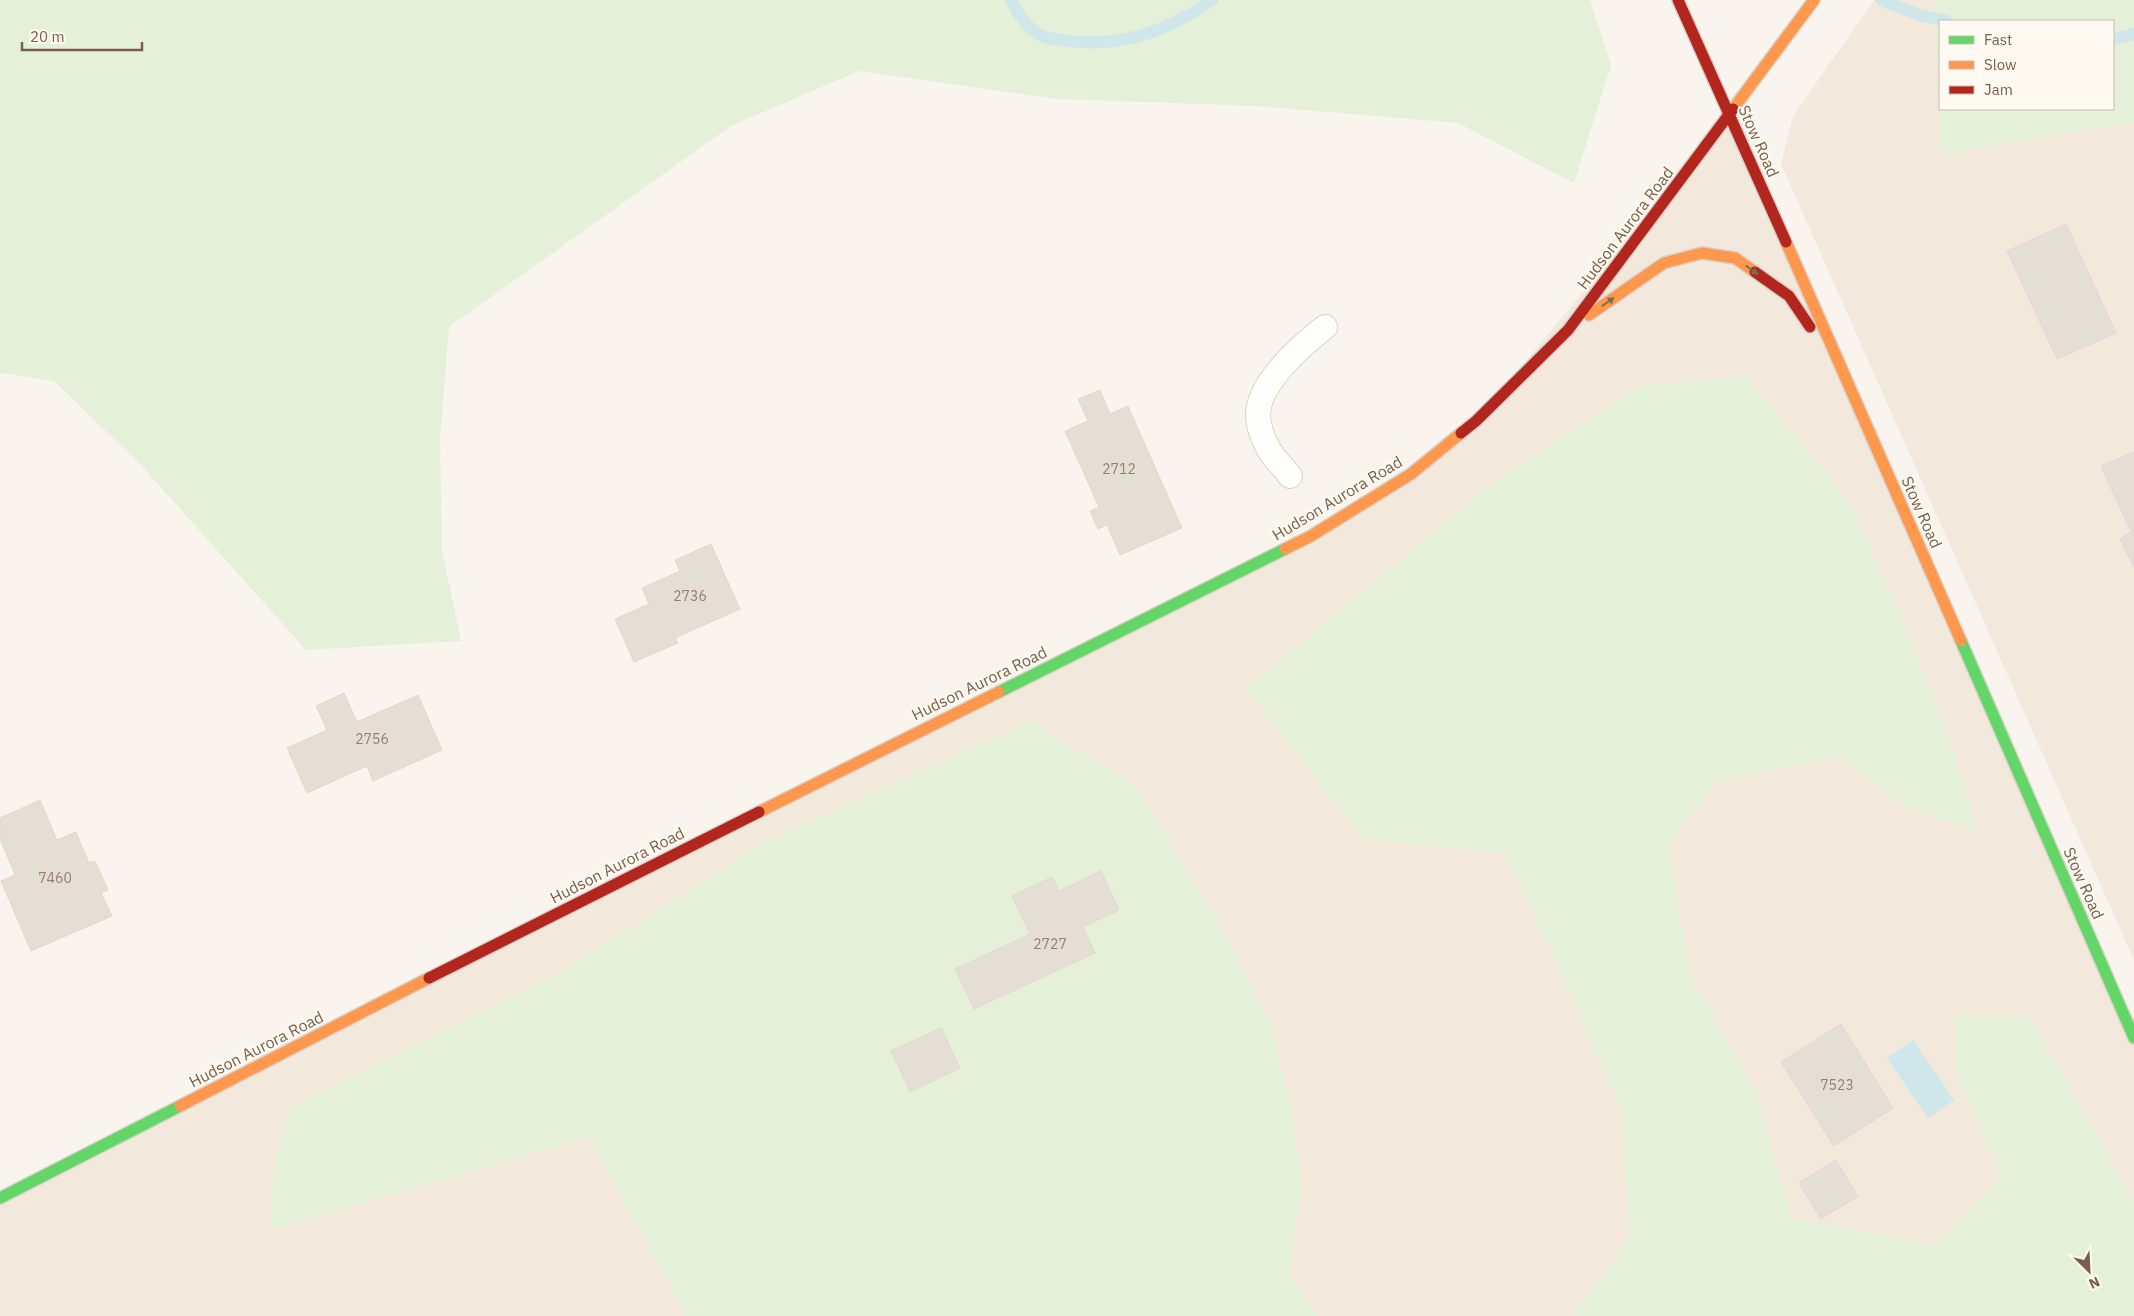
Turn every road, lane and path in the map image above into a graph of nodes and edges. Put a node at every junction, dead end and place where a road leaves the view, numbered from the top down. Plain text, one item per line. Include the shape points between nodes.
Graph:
1 (1678, 0) edge
2 (1814, 0) edge
3 (1730, 115) junction
4 (1325, 327) dead end
5 (1568, 330) junction
6 (1847, 382) junction
7 (1290, 476) dead end
8 (2134, 1038) edge
9 (0, 1198) edge

1 - 3 street, Stow Road
2 - 3 street, Hudson Aurora Road
3 - 5 street, Hudson Aurora Road
3 - 6 street, Stow Road
4 - 7 lane via 1297,350 1266,390 1260,403 1258,414 1268,449
5 -> 6 street via 1664,263 1702,253 1735,258 1789,296
5 - 9 street, Hudson Aurora Road via 1476,421 1411,474 1311,536 506,938
6 - 8 street, Stow Road

